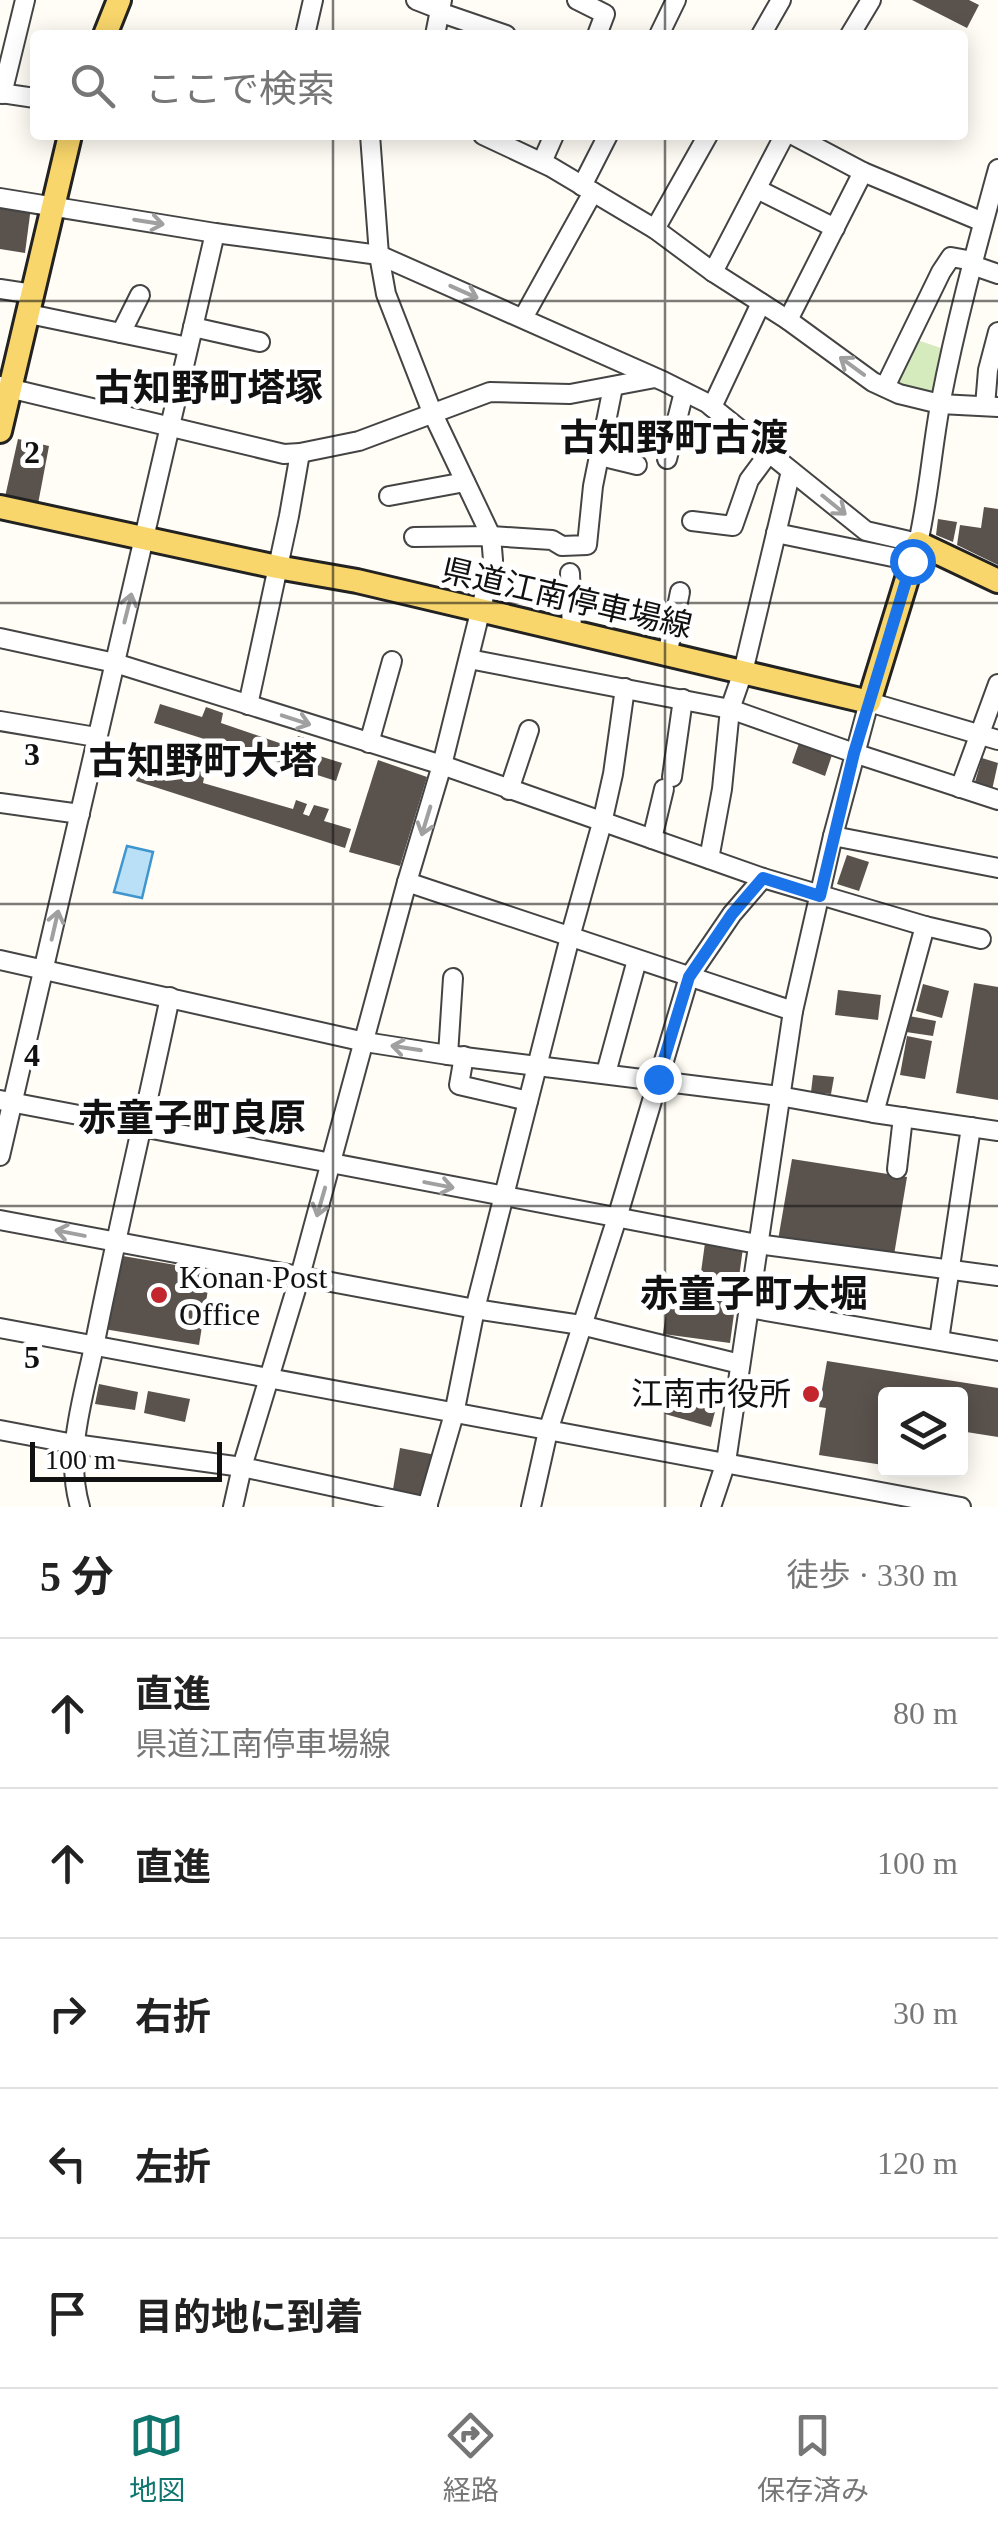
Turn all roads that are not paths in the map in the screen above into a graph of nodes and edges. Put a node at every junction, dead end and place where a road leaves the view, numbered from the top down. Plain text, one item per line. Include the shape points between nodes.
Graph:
1 (25, 0) edge
2 (120, 0) edge
3 (313, 0) edge
4 (416, 0) edge
5 (577, 0) edge
6 (676, 0) edge
7 (780, 0) edge
8 (871, 0) edge
9 (440, 7) edge
10 (107, 30) edge
11 (305, 30) edge
12 (494, 30) edge
13 (598, 30) edge
14 (661, 30) edge
15 (765, 30) edge
16 (853, 30) edge
17 (1, 93) edge
18 (30, 97) edge
19 (69, 140) edge
20 (370, 140) edge
21 (494, 140) edge
22 (552, 140) edge
23 (606, 140) edge
24 (705, 140) edge
25 (783, 140) edge
26 (796, 140) edge
27 (542, 162) junction
28 (998, 170) edge
29 (863, 172) junction
30 (588, 189) junction
31 (757, 189) junction
32 (0, 198) edge
33 (52, 207) junction
34 (983, 222) junction
35 (835, 228) junction
36 (656, 229) junction
37 (215, 233) junction
38 (379, 256) junction
39 (972, 263) junction
40 (713, 272) junction
41 (998, 274) edge
42 (0, 289) edge
43 (140, 295) dead end
44 (760, 303) junction
45 (31, 304) junction
46 (523, 318) junction
47 (788, 320) junction
48 (193, 328) junction
49 (121, 333) junction
50 (260, 342) dead end
51 (996, 344) edge
52 (188, 347) junction
53 (656, 378) junction
54 (613, 386) junction
55 (5, 387) edge
56 (885, 388) junction
57 (684, 392) junction
58 (940, 404) junction
59 (712, 407) junction
60 (992, 407) edge
61 (432, 412) junction
62 (171, 426) junction
63 (0, 431) edge
64 (300, 453) junction
65 (769, 453) junction
66 (600, 456) junction
67 (667, 459) dead end
68 (636, 465) dead end
69 (790, 470) junction
70 (465, 482) junction
71 (389, 496) dead end
72 (0, 507) edge
73 (692, 520) dead end
74 (776, 533) junction
75 (491, 536) junction
76 (414, 537) dead end
77 (145, 538) junction
78 (915, 552) junction
79 (278, 567) junction
80 (570, 573) dead end
81 (998, 581) edge
82 (680, 592) dead end
83 (481, 612) junction
84 (572, 633) junction
85 (0, 638) edge
86 (666, 656) junction
87 (469, 659) junction
88 (392, 662) dead end
89 (115, 663) junction
90 (743, 672) junction
91 (998, 684) edge
92 (626, 688) junction
93 (683, 699) junction
94 (868, 702) junction
95 (248, 705) junction
96 (730, 709) junction
97 (0, 721) edge
98 (529, 730) dead end
99 (989, 737) edge
100 (96, 738) junction
101 (368, 743) junction
102 (854, 753) junction
103 (442, 765) junction
104 (960, 788) junction
105 (510, 790) junction
106 (998, 800) edge
107 (2, 810) edge
108 (80, 814) junction
109 (602, 823) junction
110 (833, 836) junction
111 (652, 839) junction
112 (708, 859) junction
113 (998, 868) edge
114 (763, 878) junction
115 (407, 882) junction
116 (820, 896) junction
117 (925, 926) junction
118 (570, 937) junction
119 (981, 939) dead end
120 (0, 960) edge
121 (637, 960) junction
122 (44, 970) junction
123 (689, 977) junction
124 (453, 978) dead end
125 (170, 997) junction
126 (793, 1012) junction
127 (364, 1042) junction
128 (456, 1056) junction
129 (538, 1065) junction
130 (606, 1073) junction
131 (658, 1079) junction
132 (779, 1096) junction
133 (528, 1101) junction
134 (6, 1102) edge
135 (874, 1113) junction
136 (903, 1117) junction
137 (971, 1126) junction
138 (143, 1128) junction
139 (998, 1131) edge
140 (0, 1156) edge
141 (332, 1164) junction
142 (896, 1169) dead end
143 (503, 1197) junction
144 (617, 1218) junction
145 (0, 1220) edge
146 (114, 1242) junction
147 (757, 1244) junction
148 (949, 1270) junction
149 (300, 1276) junction
150 (998, 1276) edge
151 (749, 1308) junction
152 (475, 1309) junction
153 (581, 1325) junction
154 (0, 1328) edge
155 (939, 1340) junction
156 (94, 1345) junction
157 (998, 1351) edge
158 (740, 1364) junction
159 (269, 1377) junction
160 (454, 1414) junction
161 (0, 1430) edge
162 (548, 1431) junction
163 (74, 1444) junction
164 (726, 1462) junction
165 (242, 1467) junction
166 (925, 1503) edge
167 (80, 1507) edge
168 (233, 1507) edge
169 (428, 1507) edge
170 (531, 1507) edge
171 (711, 1507) edge
172 (961, 1507) edge

1 - 17 street
2 - 10 main road
3 - 11 street
4 - 9 street
5 - 13 street via 605,14
6 - 14 street
7 - 15 street
8 - 16 street
9 - 12 street
17 - 18 street
19 - 33 main road
20 - 38 street
21 - 27 street
22 - 27 street
23 - 30 street
24 - 36 street
25 - 31 street
26 - 29 street
27 - 30 street
28 - 34 street
29 - 34 street
29 - 35 street
30 - 36 street
30 - 46 street
31 - 35 street
31 - 40 street
32 - 33 street
33 -> 37 street
33 - 45 main road
34 - 39 street
35 - 47 street
36 - 40 street
37 - 38 street
37 - 48 street
38 -> 46 street
38 - 61 street via 386,294
39 - 41 street
39 - 56 street via 951,256
39 - 58 street
40 - 44 street
42 - 45 street
43 - 49 street
44 - 47 street
44 - 59 street
45 - 49 street
45 - 55 main road
46 - 53 street
56 -> 47 street
48 - 50 street
48 - 52 street
49 - 52 street
51 - 60 street via 988,370
52 - 62 street
53 - 54 street
53 - 57 street
54 - 61 street via 570,394 490,392
54 - 66 street
55 - 62 street
55 - 63 main road
56 - 58 street
57 - 59 street
57 - 67 street
58 - 60 street
58 - 78 street
59 - 65 street
61 - 64 street via 359,442
61 - 70 street
62 - 64 street
62 - 77 street
64 - 79 street
65 - 69 street
65 - 73 street via 749,480 733,526
66 - 68 street
66 - 75 street via 587,545
69 - 74 street
69 -> 78 street via 866,530
70 - 71 street
70 - 75 street
72 - 77 main road, 県道江南停車場線
74 - 78 street
74 - 90 street
75 - 76 street
75 - 83 street via 493,560
77 - 79 main road, 県道江南停車場線
89 -> 77 street
78 - 81 main road
78 - 94 main road
79 - 83 main road, 県道江南停車場線
79 - 95 street
80 - 84 street
82 - 86 street
83 - 84 main road, 県道江南停車場線
83 - 87 street
84 - 86 main road, 県道江南停車場線
85 - 89 street
86 - 90 main road, 県道江南停車場線
87 - 92 street
87 - 103 street
88 - 101 street
89 - 95 street
89 - 100 street
90 - 94 main road, 県道江南停車場線
90 - 96 street
91 - 99 street
92 - 93 street
92 - 109 street
93 - 96 street
93 - 111 street
94 - 99 street
94 - 102 street
95 -> 101 street
96 - 102 street
96 - 112 street
97 - 100 street
98 - 105 street
99 - 104 street
100 - 108 street
101 - 103 street
102 - 104 street
102 - 110 street
103 - 105 street
103 -> 115 street
104 - 106 street
105 - 109 street
107 - 108 street
122 -> 108 street
109 - 111 street
109 - 118 street
110 - 113 street
110 - 116 street
111 - 112 street
112 - 114 street
114 - 116 street
114 - 123 street
115 - 118 street
115 - 127 street
116 - 117 street
116 - 126 street
117 - 119 street
117 - 135 street
118 - 121 street
118 - 129 street
120 - 122 street
121 - 123 street
121 - 130 street
122 - 125 street
122 - 134 street
123 - 126 street
123 - 131 street
124 - 128 street
125 - 127 street
125 - 138 street
126 - 132 street
128 -> 127 street
127 - 141 street
128 - 129 street
128 - 133 street via 459,1086
129 - 130 street
129 - 133 street
130 - 131 street
131 - 132 street
131 - 144 street
132 - 135 street
132 - 147 street
133 - 143 street
134 - 138 street
134 - 140 street
135 - 136 street
136 - 137 street
136 - 142 street
137 - 139 street
137 - 148 street
138 - 141 street
138 - 146 street
141 -> 143 street
141 -> 149 street
143 - 144 street
143 - 152 street
144 - 147 street
144 - 153 street
146 -> 145 street
146 - 149 street
146 - 156 street
147 - 148 street
147 - 151 street
148 - 150 street
148 - 155 street
149 - 152 street
149 - 159 street
151 - 155 street
151 - 158 street
152 - 153 street
152 - 160 street
153 - 158 street
153 - 162 street
154 - 156 street
155 - 157 street
156 - 159 street
156 - 163 street
158 - 164 street
159 - 160 street
159 - 165 street
160 - 162 street
160 - 169 street
161 - 163 street
162 - 164 street
162 - 170 street
163 - 165 street
163 - 167 street
164 - 166 street
164 - 171 street
165 - 168 street
165 - 169 street
166 - 172 street

